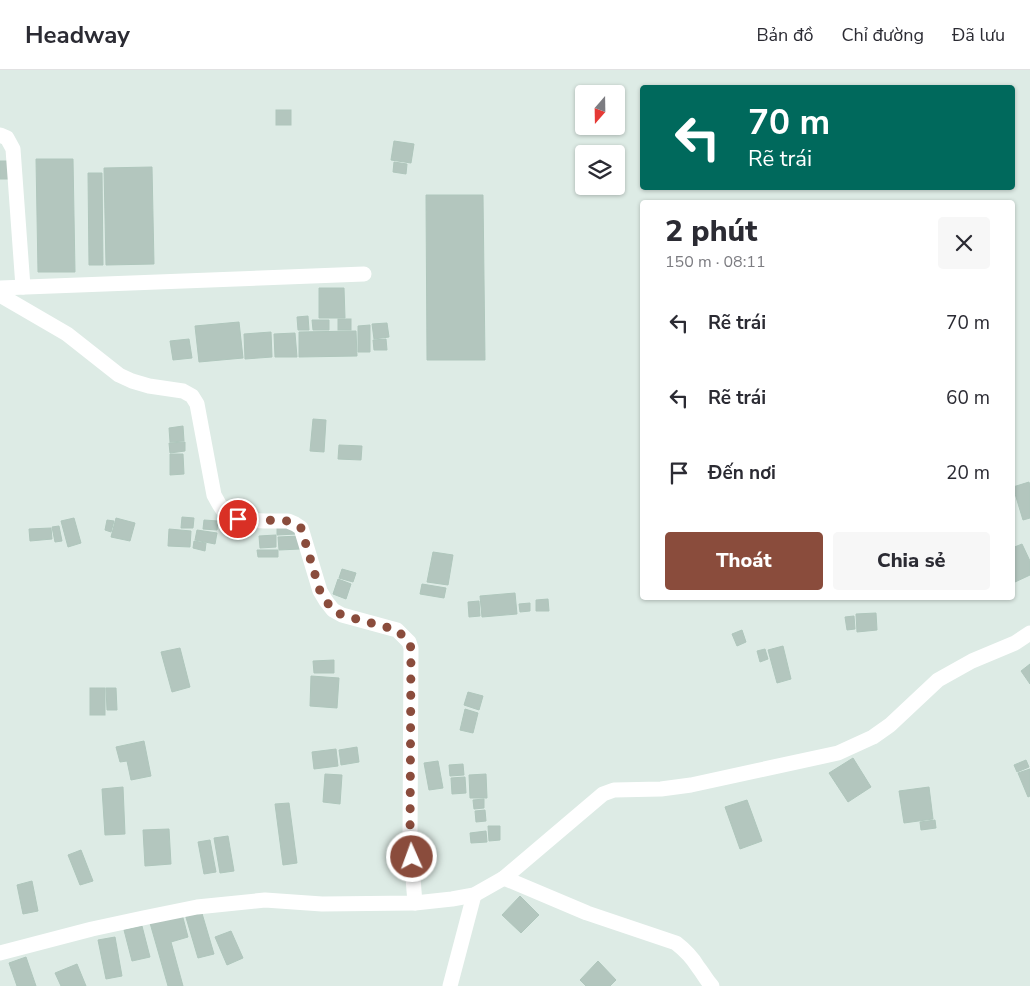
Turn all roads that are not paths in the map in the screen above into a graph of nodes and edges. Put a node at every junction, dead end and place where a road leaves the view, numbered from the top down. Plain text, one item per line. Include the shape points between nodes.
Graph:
1 (0, 135) edge
2 (364, 274) dead end
3 (23, 287) junction
4 (0, 288) edge
5 (0, 295) edge
6 (1030, 633) edge
7 (504, 878) junction
8 (474, 895) junction
9 (415, 903) junction
10 (0, 953) edge
11 (450, 986) edge
12 (712, 986) edge

1 - 3 street via 7,138 14,149
2 - 3 street
3 - 4 street
5 - 9 street via 68,334 119,375 192,396 197,404 214,495 220,507 228,516 238,519 288,521 301,528 320,591 333,610 397,630 409,642 410,841
6 - 7 street via 1016,643 972,661 938,680 890,725 873,737 838,753 691,785 614,790 603,794
7 - 8 street
7 - 12 street via 587,913 676,943 686,950
8 - 9 street
8 - 11 street
9 - 10 street via 322,904 265,900 197,907

